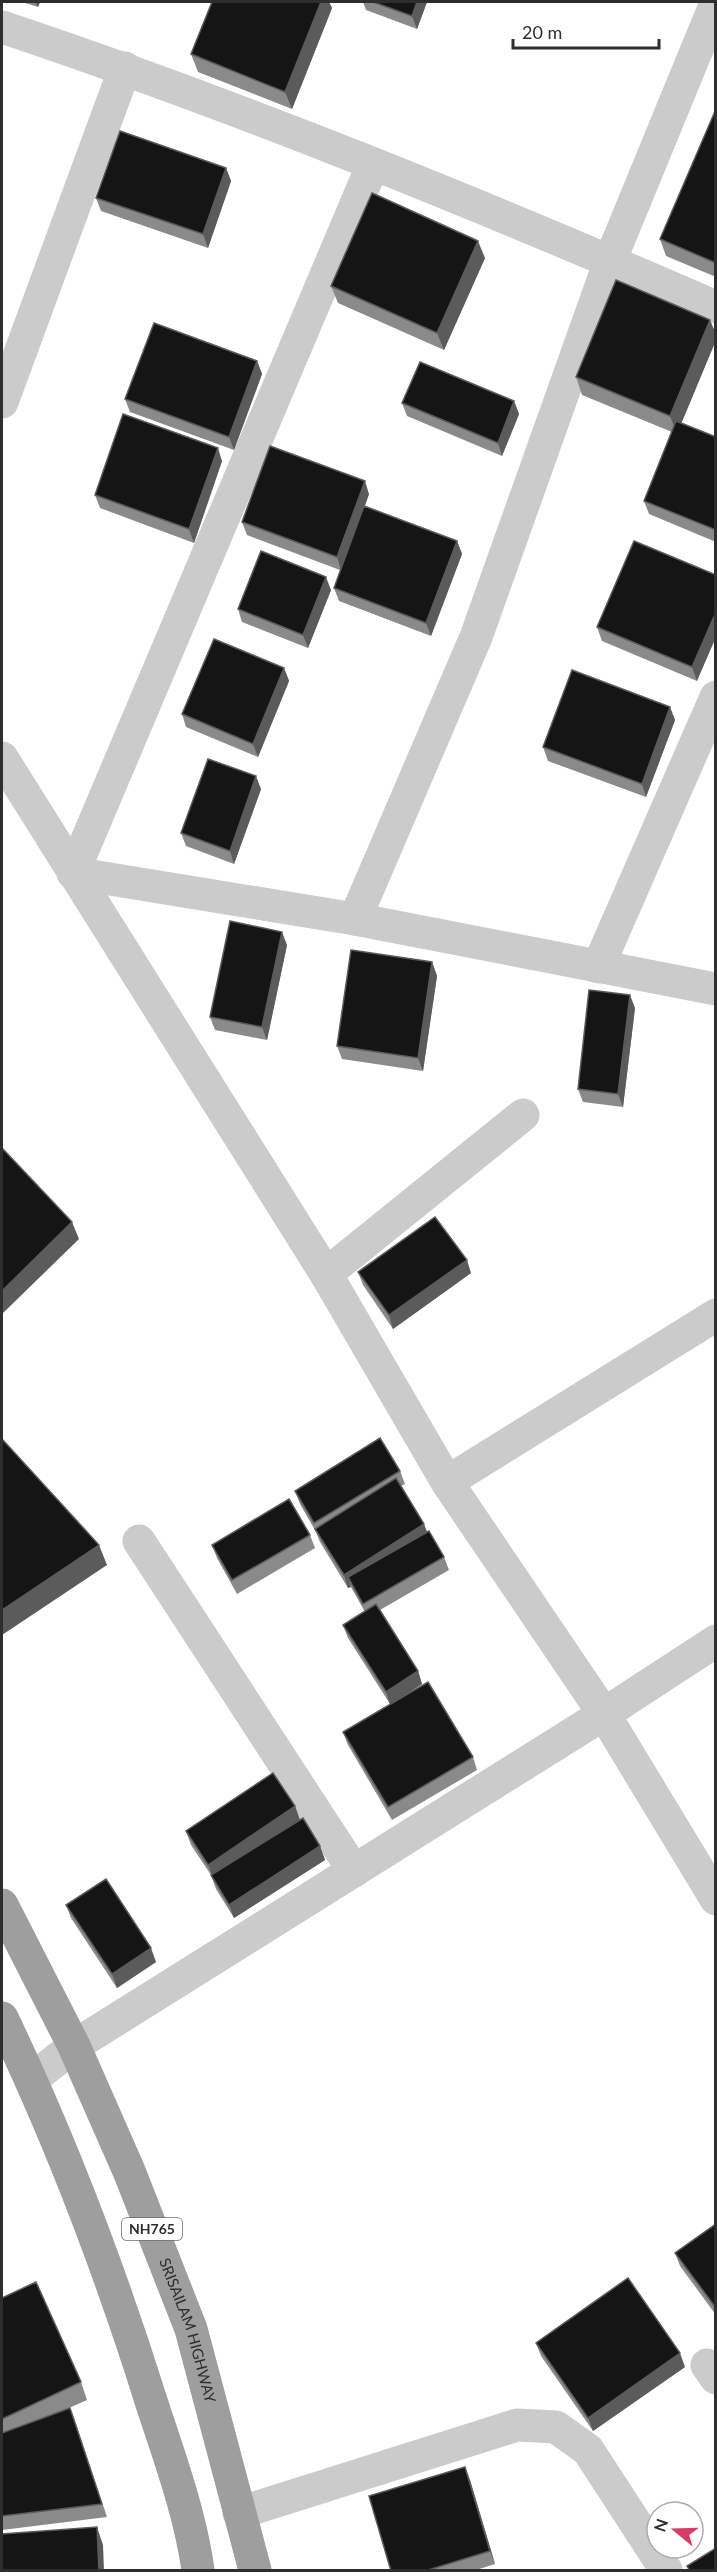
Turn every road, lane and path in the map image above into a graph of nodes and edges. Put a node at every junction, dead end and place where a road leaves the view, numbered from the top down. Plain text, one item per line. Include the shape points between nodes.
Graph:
1 (716, 3) edge
2 (2, 27) edge
3 (125, 68) junction
4 (373, 164) junction
5 (610, 261) junction
6 (716, 307) edge
7 (2, 402) edge
8 (716, 697) edge
9 (2, 758) edge
10 (73, 873) junction
11 (355, 919) junction
12 (597, 967) junction
13 (716, 989) edge
14 (523, 1115) dead end
15 (326, 1274) junction
16 (716, 1316) edge
17 (447, 1482) junction
18 (139, 1541) dead end
19 (716, 1641) edge
20 (604, 1714) junction
21 (354, 1871) junction
22 (716, 1899) edge
23 (2, 1905) edge
24 (2, 2018) edge
25 (74, 2046) junction
26 (31, 2080) junction
27 (238, 2513) junction
28 (198, 2571) edge
29 (255, 2571) edge
30 (666, 2571) edge

1 - 5 street
2 - 3 street
3 - 4 street
3 - 7 street
4 - 5 street
4 - 10 street
5 - 6 street
5 - 11 street via 476,637
8 - 12 street
9 - 10 street
10 - 11 street
10 - 15 street
11 - 12 street
12 - 13 street
14 - 15 street
15 - 17 street
16 - 17 street
17 - 20 street
18 - 21 street
19 - 20 street
20 - 21 street
20 - 22 street
21 - 25 street
23 - 25 highway, SRISAILAM HIGHWAY / NH765
24 - 26 highway
25 - 26 street
25 - 27 highway, SRISAILAM HIGHWAY / NH765 via 129,2171 191,2329
26 - 28 highway via 120,2300 192,2529
27 - 29 highway, SRISAILAM HIGHWAY / NH765
27 - 30 street via 517,2424 556,2427 588,2450

